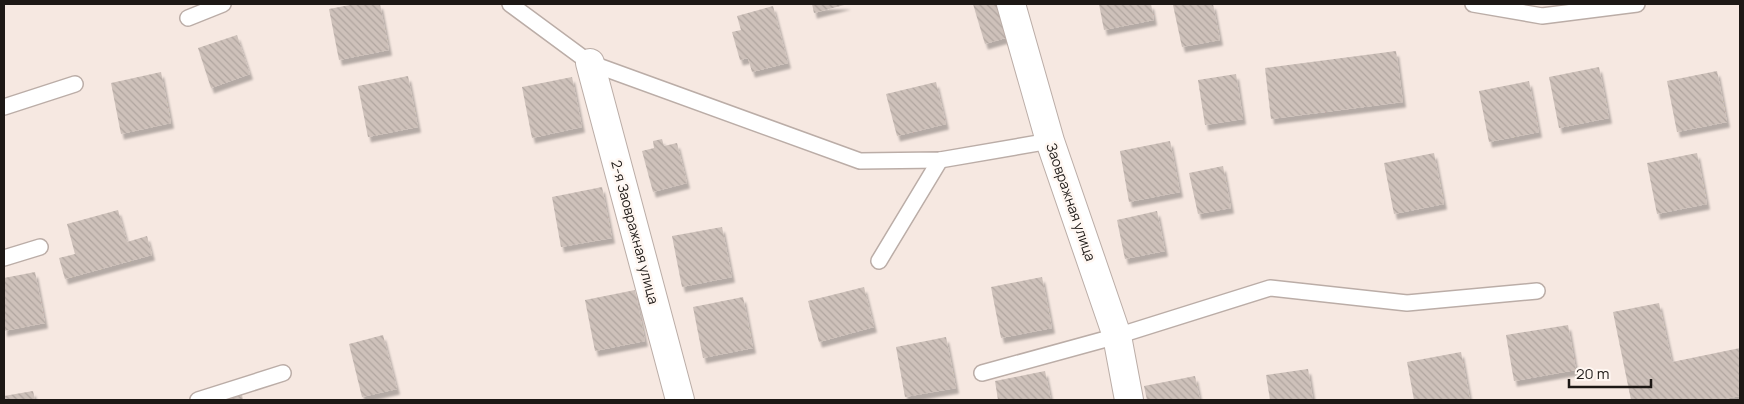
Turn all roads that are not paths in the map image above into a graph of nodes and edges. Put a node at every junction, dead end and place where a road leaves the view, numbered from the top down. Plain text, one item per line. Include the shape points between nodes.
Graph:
1 (223, 4) edge
2 (510, 4) edge
3 (1011, 4) edge
4 (1473, 4) edge
5 (1637, 4) edge
6 (188, 18) dead end
7 (590, 63) junction
8 (74, 84) dead end
9 (4, 107) edge
10 (1050, 141) junction
11 (940, 160) junction
12 (40, 247) dead end
13 (4, 258) edge
14 (879, 261) dead end
15 (1537, 291) dead end
16 (1117, 336) junction
17 (283, 373) dead end
18 (982, 373) dead end
19 (198, 400) edge
20 (680, 400) edge
21 (1129, 400) edge

1 - 6 lane
2 - 7 lane
3 - 10 street, Заовражная улица
4 - 5 lane via 1542,16
7 - 11 lane via 860,161
7 - 20 street, 2-я Заовражная улица
8 - 9 lane
10 - 11 lane
10 - 16 street, Заовражная улица
11 - 14 lane
12 - 13 lane
15 - 16 lane via 1408,303 1270,288
16 - 18 lane
16 - 21 street, Заовражная улица
17 - 19 lane

